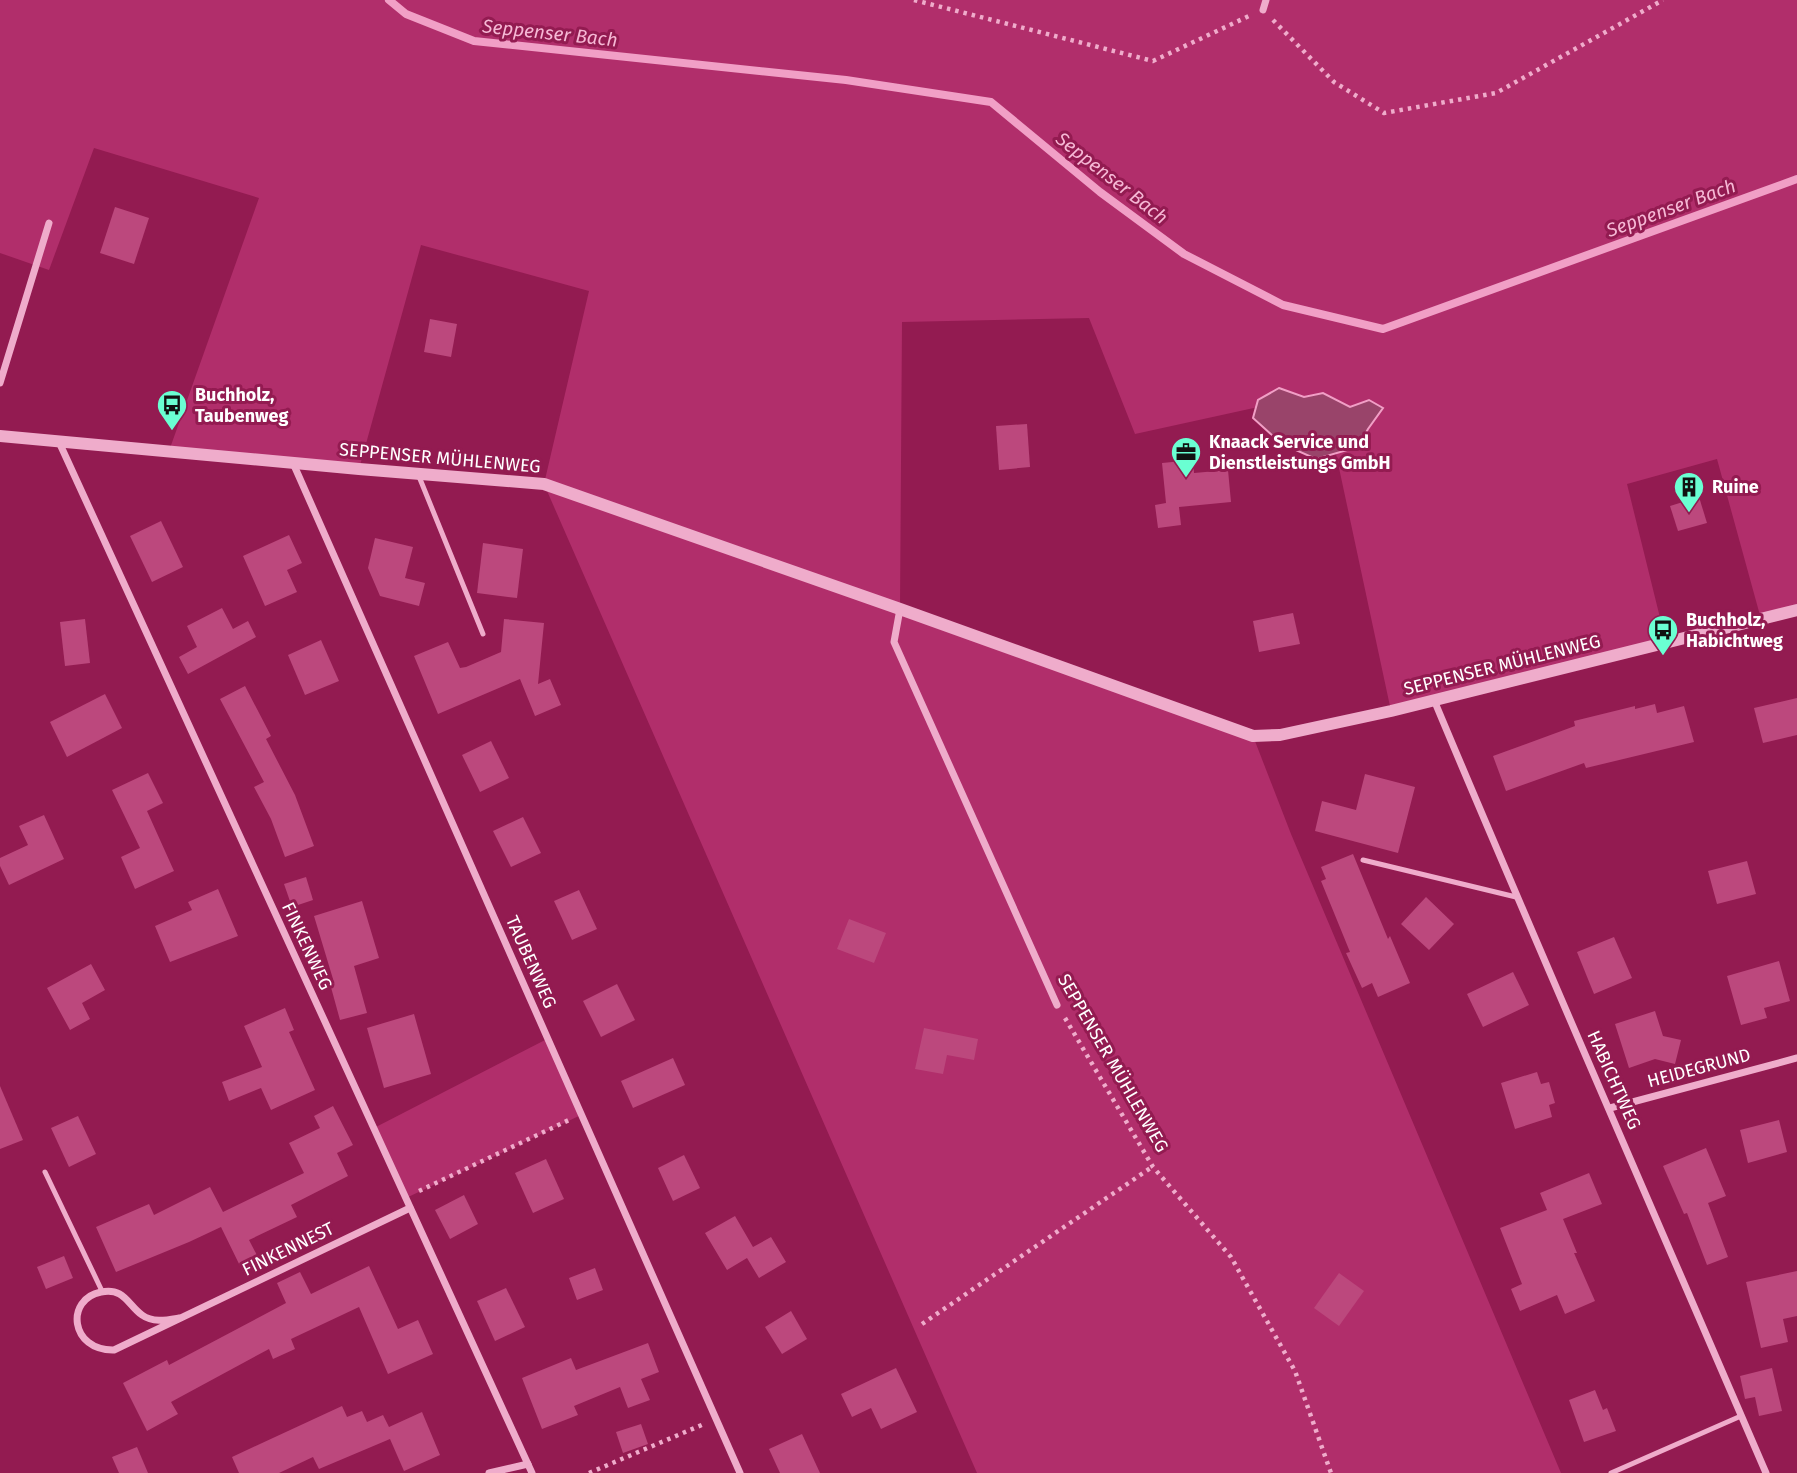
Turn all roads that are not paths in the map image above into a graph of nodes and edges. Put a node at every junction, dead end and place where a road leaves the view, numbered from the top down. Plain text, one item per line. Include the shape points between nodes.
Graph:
1 (1266, 0) edge
2 (1263, 10) road end
3 (49, 223) dead end
4 (0, 383) edge
5 (0, 436) edge
6 (59, 441) junction
7 (293, 463) junction
8 (418, 474) junction
9 (900, 609) junction
10 (1797, 610) edge
11 (483, 634) dead end
12 (1434, 700) junction
13 (1363, 860) dead end
14 (1516, 897) junction
15 (1057, 1005) road end
16 (1797, 1058) edge
17 (1610, 1108) junction
18 (45, 1172) dead end
19 (410, 1208) junction
20 (102, 1292) junction
21 (179, 1318) junction
22 (1741, 1416) junction
23 (528, 1464) junction
24 (489, 1473) edge
25 (532, 1473) edge
26 (740, 1473) edge
27 (1611, 1473) edge
28 (1766, 1473) edge

1 - 2 street
3 - 4 street
5 - 6 street, SEPPENSER MÜHLENWEG
6 - 7 street, SEPPENSER MÜHLENWEG
6 - 19 street, FINKENWEG
7 - 8 street, SEPPENSER MÜHLENWEG
7 - 26 street, TAUBENWEG
8 - 9 street, SEPPENSER MÜHLENWEG via 544,484
8 - 11 lane
9 - 12 street, SEPPENSER MÜHLENWEG via 1252,736 1280,735
9 - 15 street, SEPPENSER MÜHLENWEG via 894,642
10 - 12 street, SEPPENSER MÜHLENWEG
12 - 14 street, HABICHTWEG
13 - 14 lane
14 - 17 street, HABICHTWEG
16 - 17 street, HEIDEGRUND
17 - 22 street, HABICHTWEG
18 - 20 lane
19 - 21 street, FINKENNEST
19 - 23 street, FINKENWEG
20 - 21 street, FINKENNEST via 122,1295 140,1314 152,1319
20 - 21 street, FINKENNEST via 83,1303 77,1326 81,1337 101,1350 114,1350
22 - 27 lane
22 - 28 street, HABICHTWEG
23 - 24 street
23 - 25 street, FINKENWEG

